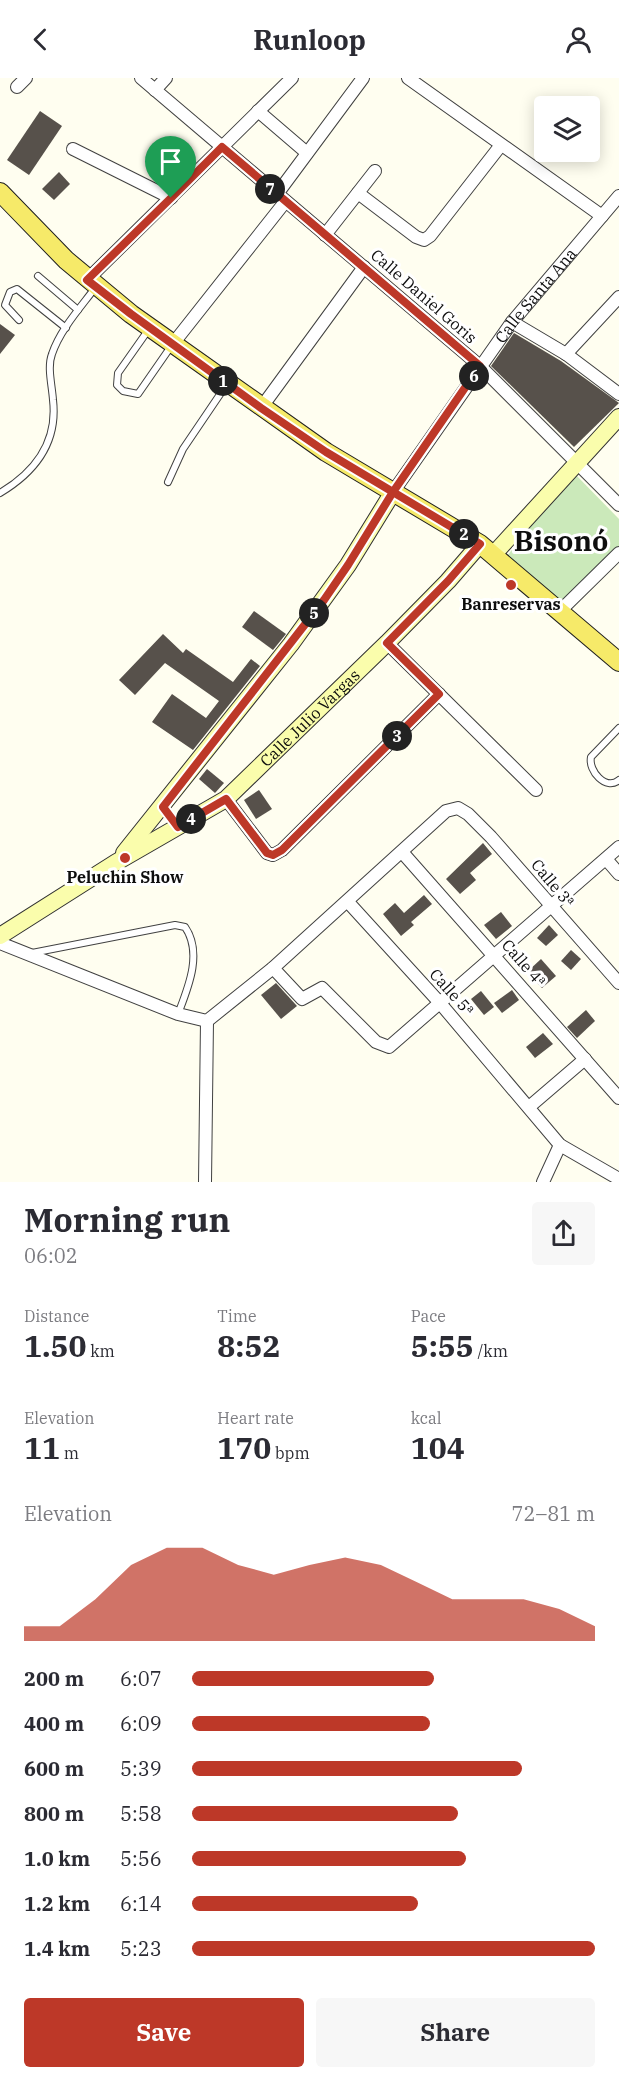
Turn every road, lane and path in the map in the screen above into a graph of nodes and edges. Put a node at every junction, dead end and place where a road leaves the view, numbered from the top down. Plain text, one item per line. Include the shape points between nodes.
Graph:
1 (141, 78) edge
2 (166, 78) edge
3 (292, 78) edge
4 (363, 78) edge
5 (408, 78) edge
6 (155, 90) junction
7 (258, 111) junction
8 (501, 145) junction
9 (222, 147) junction
10 (73, 149) dead end
11 (308, 153) junction
12 (375, 171) dead end
13 (358, 193) junction
14 (619, 196) edge
15 (171, 198) junction
16 (281, 198) junction
17 (2, 200) edge
18 (602, 216) junction
19 (325, 235) junction
20 (364, 267) junction
21 (38, 276) dead end
22 (92, 282) junction
23 (619, 297) edge
24 (78, 310) junction
25 (19, 320) dead end
26 (512, 322) junction
27 (66, 328) junction
28 (150, 328) junction
29 (172, 345) junction
30 (566, 354) junction
31 (480, 366) junction
32 (227, 384) junction
33 (619, 394) edge
34 (261, 408) junction
35 (619, 417) edge
36 (577, 462) junction
37 (168, 482) dead end
38 (393, 492) junction
39 (0, 493) edge
40 (619, 505) edge
41 (487, 549) junction
42 (619, 552) edge
43 (560, 611) junction
44 (387, 643) junction
45 (619, 662) edge
46 (439, 694) junction
47 (619, 728) edge
48 (619, 780) edge
49 (536, 790) dead end
50 (226, 799) junction
51 (163, 807) junction
52 (178, 827) junction
53 (619, 847) edge
54 (402, 852) junction
55 (606, 859) junction
56 (115, 862) junction
57 (619, 874) edge
58 (348, 902) junction
59 (551, 908) junction
60 (0, 936) edge
61 (0, 943) edge
62 (25, 954) junction
63 (496, 956) junction
64 (273, 968) junction
65 (619, 983) edge
66 (440, 1003) junction
67 (178, 1014) junction
68 (207, 1022) junction
69 (585, 1059) junction
70 (619, 1098) edge
71 (529, 1107) junction
72 (560, 1145) junction
73 (619, 1179) edge
74 (205, 1182) edge
75 (543, 1182) edge

1 - 6 street, Calle Daniel Goris
2 - 6 street
3 - 7 street
4 - 11 street
5 - 8 street
6 - 9 street, Calle Daniel Goris
7 - 9 street
7 - 11 street
8 - 13 street via 424,240
8 - 18 street
9 - 15 street
9 - 16 street, Calle Daniel Goris
10 - 15 street
11 - 16 street
12 - 13 street
13 - 19 street
14 - 18 street, Calle Santa Ana
15 - 22 street
16 - 19 street, Calle Daniel Goris
16 - 29 street
17 - 22 main road
18 - 26 street, Calle Santa Ana
19 - 20 street, Calle Daniel Goris
20 - 31 street, Calle Daniel Goris
20 - 34 street
21 - 24 lane
22 - 24 lane
22 - 28 main road
23 - 30 street
24 - 27 lane
25 - 27 lane via 5,305 10,292 17,289
26 - 30 street
26 - 31 street, Calle Santa Ana
27 - 39 lane via 52,354 55,412 46,447 40,461
28 - 29 main road
28 - 29 lane via 118,373 117,385 123,391 138,394
29 - 32 main road
30 - 33 street
31 - 36 street, Calle Daniel Goris
31 - 38 street, Calle Santa Ana
32 - 34 main road
32 - 37 lane via 183,449
34 - 38 main road
35 - 36 main road, Calle Julio Vargas
36 - 40 street, Calle Daniel Goris
36 - 41 main road, Calle Julio Vargas
38 - 41 main road
38 - 51 main road, Calle Santa Ana via 317,609
41 - 43 main road
41 - 44 main road, Calle Julio Vargas via 448,581
42 - 43 street
43 - 45 main road
44 - 46 street
44 - 50 main road, Calle Julio Vargas
46 - 49 street
46 - 50 street via 273,855 267,853
47 - 48 lane via 590,761 592,770 607,783
50 - 52 main road, Calle Julio Vargas
51 - 52 main road
51 - 56 main road, Calle Santa Ana
52 - 56 main road, Calle Julio Vargas
53 - 55 street
54 - 58 street
54 - 59 street, Calle 3ª via 446,811 458,808 491,837
54 - 63 street, Calle 4ª
55 - 57 street
55 - 59 street
56 - 60 main road
58 - 64 street
58 - 66 street, Calle 5ª
59 - 63 street
59 - 65 street, Calle 3ª
61 - 62 street
62 - 67 street
62 - 67 lane via 180,925 189,933 193,971
63 - 66 street
63 - 69 street, Calle 4ª
64 - 66 street via 302,999 322,988 385,1047
64 - 68 street
66 - 71 street, Calle 5ª
67 - 68 street
68 - 74 street
69 - 70 street, Calle 4ª
69 - 71 street
71 - 72 street, Calle 5ª
72 - 73 street
72 - 75 street

